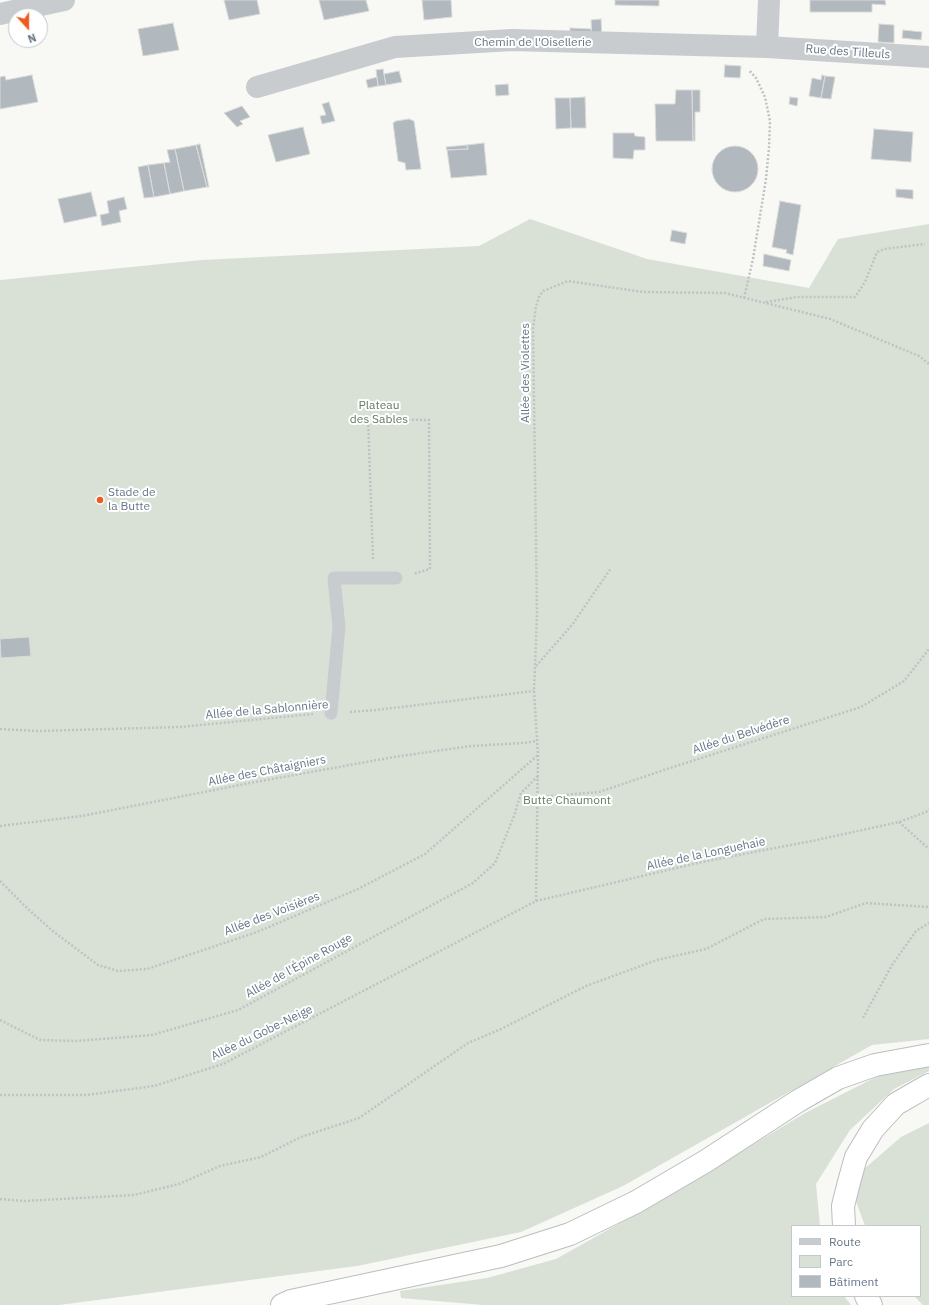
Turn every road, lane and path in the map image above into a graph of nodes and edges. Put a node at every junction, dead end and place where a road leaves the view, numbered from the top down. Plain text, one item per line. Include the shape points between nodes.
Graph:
1 (64, 0) edge
2 (769, 0) edge
3 (0, 14) edge
4 (740, 46) junction
5 (767, 47) junction
6 (929, 57) edge
7 (257, 87) dead end
8 (925, 244) dead end
9 (744, 298) junction
10 (764, 302) junction
11 (929, 364) edge
12 (611, 568) dead end
13 (373, 578) junction
14 (396, 578) joint
15 (929, 649) edge
16 (536, 667) junction
17 (534, 691) junction
18 (331, 713) junction
19 (0, 729) edge
20 (537, 741) junction
21 (538, 755) junction
22 (538, 776) junction
23 (539, 797) junction
24 (929, 809) edge
25 (899, 822) junction
26 (0, 826) edge
27 (929, 849) edge
28 (0, 881) edge
29 (536, 901) junction
30 (929, 907) edge
31 (929, 923) edge
32 (489, 926) joint
33 (863, 1018) dead end
34 (0, 1020) edge
35 (929, 1055) edge
36 (929, 1086) edge
37 (0, 1095) edge
38 (0, 1198) edge
39 (844, 1225) edge
40 (282, 1305) edge

1 - 3 street
2 - 5 street
4 - 5 street, Chemin de l'Oisellerie
4 - 7 street, Chemin de l'Oisellerie via 512,40 395,47
4 - 9 path via 741,57 756,78 765,97 770,121 766,179
5 - 6 street, Rue des Tilleuls
8 - 10 path via 877,252 865,282 855,297 797,297
9 - 10 path, Allée des Violettes
9 - 16 path, Allée des Violettes via 725,293 643,292 568,281 543,291 539,297 533,329
10 - 11 path, Allée des Violettes via 830,319 919,356
12 - 16 path via 572,625
13 - 14 lane
13 - 14 path via 368,419 430,420 430,569
13 - 18 lane via 334,578 339,628
15 - 23 path, Allée du Belvédère via 904,681 861,707 599,792
16 - 17 path, Allée des Violettes
17 - 18 path, Allée de la Sablonnière
17 - 20 path, Allée des Violettes
18 - 19 path, Allée de la Sablonnière via 180,727 38,731
20 - 21 path, Allée des Violettes
20 - 26 path, Allée des Châtaigniers via 394,756 82,816
21 - 22 path, Allée des Violettes
21 - 28 path, Allée des Voisières via 425,854 358,890 257,932 147,969 118,971 98,965 54,932
22 - 23 path, Allée des Violettes
22 - 34 path, Allée de l'Épine Rouge via 521,793 495,863 473,884 238,1010 152,1035 76,1041 40,1040
23 - 29 path, Allée des Violettes
24 - 25 path, Allée de la Longuehaie
25 - 27 path
25 - 29 path, Allée de la Longuehaie via 702,862
29 - 32 path, Allée de la Longuehaie
30 - 38 path via 866,903 826,918 764,919 706,949 657,960 586,986 468,1043 359,1118 301,1137 261,1156 220,1166 180,1184 134,1195 24,1201
31 - 33 path via 916,931 892,965
32 - 37 path, Allée du Gobe-Neige via 224,1064 154,1086 86,1095
35 - 40 highway via 875,1065 838,1078 636,1202 570,1234 501,1256
36 - 39 highway via 896,1104 873,1129 856,1157 843,1206

